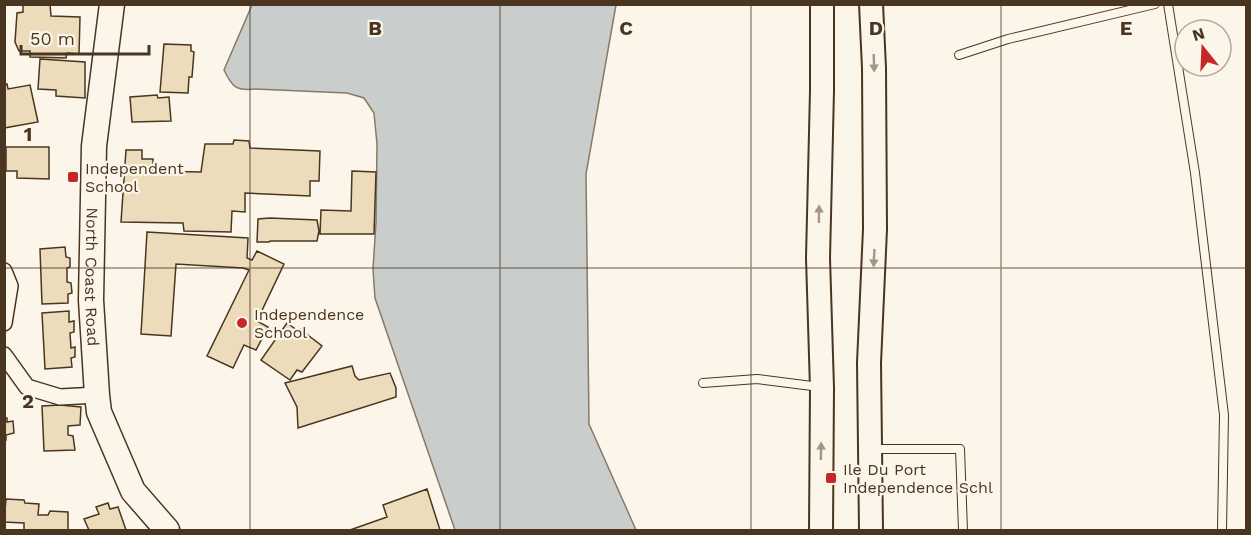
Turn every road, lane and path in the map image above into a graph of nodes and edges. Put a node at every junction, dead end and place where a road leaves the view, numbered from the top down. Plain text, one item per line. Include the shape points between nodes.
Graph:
1 (112, 4) edge
2 (822, 4) edge
3 (871, 4) edge
4 (1155, 4) edge
5 (1168, 4) edge
6 (959, 55) dead end
7 (4, 271) edge
8 (4, 323) edge
9 (4, 355) edge
10 (703, 383) dead end
11 (822, 388) junction
12 (97, 395) junction
13 (869, 449) junction
14 (167, 531) edge
15 (821, 531) edge
16 (871, 531) edge
17 (963, 531) edge
18 (1222, 531) edge

1 - 12 main road, North Coast Road via 94,146 92,300
11 -> 2 street via 818,258
3 -> 13 street via 875,230
4 - 6 lane via 1008,39
5 - 18 lane via 1195,172 1224,415
7 - 8 street via 10,286
9 - 12 street via 27,387 60,397
10 - 11 lane via 757,379
15 -> 11 street
12 - 14 main road, North Coast Road via 99,412 133,491
13 - 16 street
13 - 17 lane via 960,449

